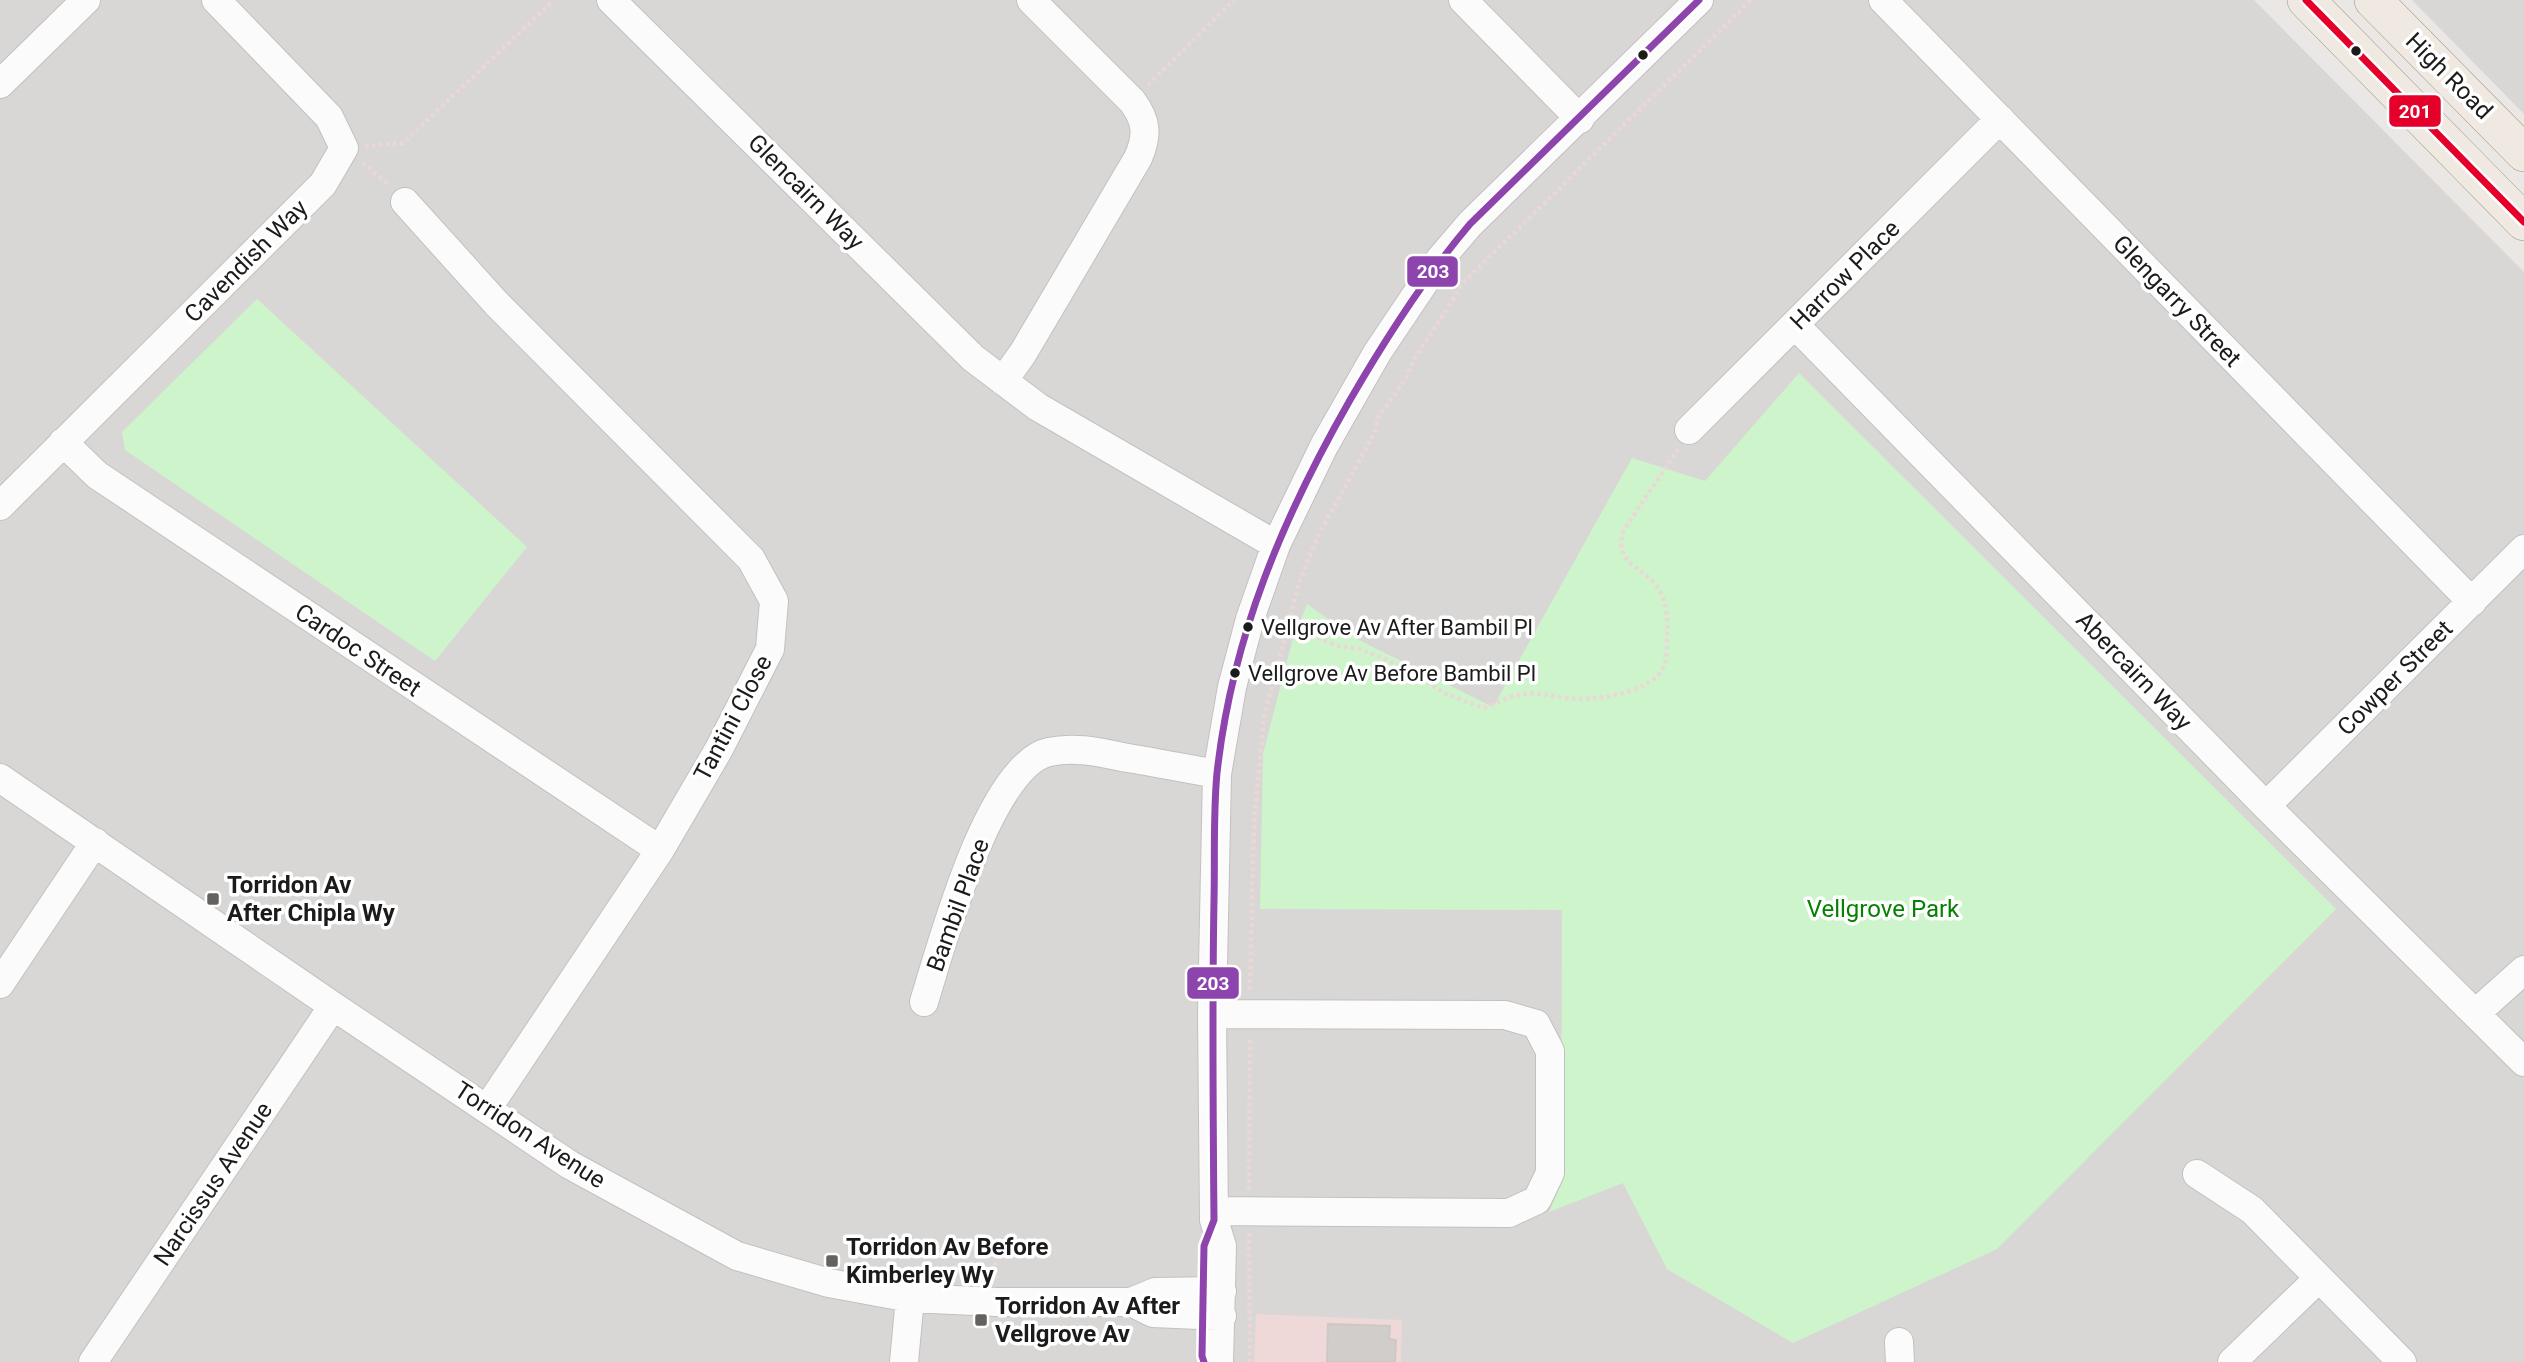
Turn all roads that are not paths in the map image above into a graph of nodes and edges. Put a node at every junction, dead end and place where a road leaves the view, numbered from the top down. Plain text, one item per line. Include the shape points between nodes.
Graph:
1 (86, 0) edge
2 (216, 0) edge
3 (611, 0) edge
4 (1031, 0) edge
5 (1463, 0) edge
6 (1699, 0) edge
7 (1883, 0) edge
8 (2306, 0) edge
9 (2373, 0) edge
10 (0, 84) edge
11 (1580, 119) junction
12 (2000, 119) junction
13 (2524, 153) edge
14 (405, 202) road end
15 (2524, 222) edge
16 (1795, 325) junction
17 (1003, 381) junction
18 (1689, 430) road end
19 (63, 442) junction
20 (0, 506) edge
21 (1276, 545) junction
22 (2524, 549) edge
23 (2472, 602) junction
24 (1217, 774) junction
25 (0, 778) edge
26 (2266, 806) junction
27 (95, 842) junction
28 (660, 850) junction
29 (2524, 970) edge
30 (0, 984) edge
31 (924, 1002) dead end
32 (333, 1006) junction
33 (2476, 1013) junction
34 (1212, 1014) junction
35 (2524, 1062) edge
36 (487, 1109) junction
37 (2197, 1174) dead end
38 (1214, 1215) junction
39 (2319, 1279) junction
40 (910, 1298) junction
41 (1212, 1303) junction
42 (93, 1362) edge
43 (904, 1362) edge
44 (1204, 1362) edge
45 (1219, 1362) edge
46 (2232, 1362) edge
47 (2402, 1362) edge

1 - 10 street
2 - 19 street, Cavendish Way via 329,117 344,148 323,184
3 - 17 street, Glencairn Way via 973,358
4 - 17 street via 1132,100 1146,126 1145,141
5 - 11 street
6 - 11 street
7 - 12 street, Glengarry Street
8 - 15 main road, High Road
9 - 13 main road, High Road
11 - 21 street via 1470,224 1440,259 1371,364 1324,446
12 - 16 street, Harrow Place
12 - 23 street, Glengarry Street
14 - 28 street, Tantini Close via 496,303 751,559 774,601 770,649
16 - 18 street, Harrow Place
16 - 26 street, Abercairn Way
17 - 21 street, Glencairn Way via 1038,407
19 - 20 street, Cavendish Way
19 - 28 street, Cardoc Street via 97,475
21 - 24 street via 1232,687
22 - 23 street, Cowper Street
23 - 26 street, Cowper Street
24 - 31 street, Bambil Place via 1079,749 1047,752 1020,769 965,870
24 - 34 street
25 - 27 street, Torridon Avenue
26 - 33 street, Abercairn Way
27 - 30 street
27 - 32 street, Torridon Avenue
28 - 36 street, Tantini Close
29 - 33 street
32 - 36 street, Torridon Avenue
32 - 42 street, Narcissus Avenue
33 - 35 street, Abercairn Way
34 - 38 street
34 - 38 street via 1506,1015 1536,1024 1550,1051 1550,1172 1537,1200 1509,1213 1249,1211
36 - 40 street, Torridon Avenue via 570,1165 737,1255 829,1283
37 - 39 street via 2252,1210
38 - 41 street via 1222,1246
39 - 46 street
39 - 47 street
40 - 41 street, Torridon Avenue via 1131,1302 1153,1313
40 - 43 street
41 - 44 street
41 - 45 street

